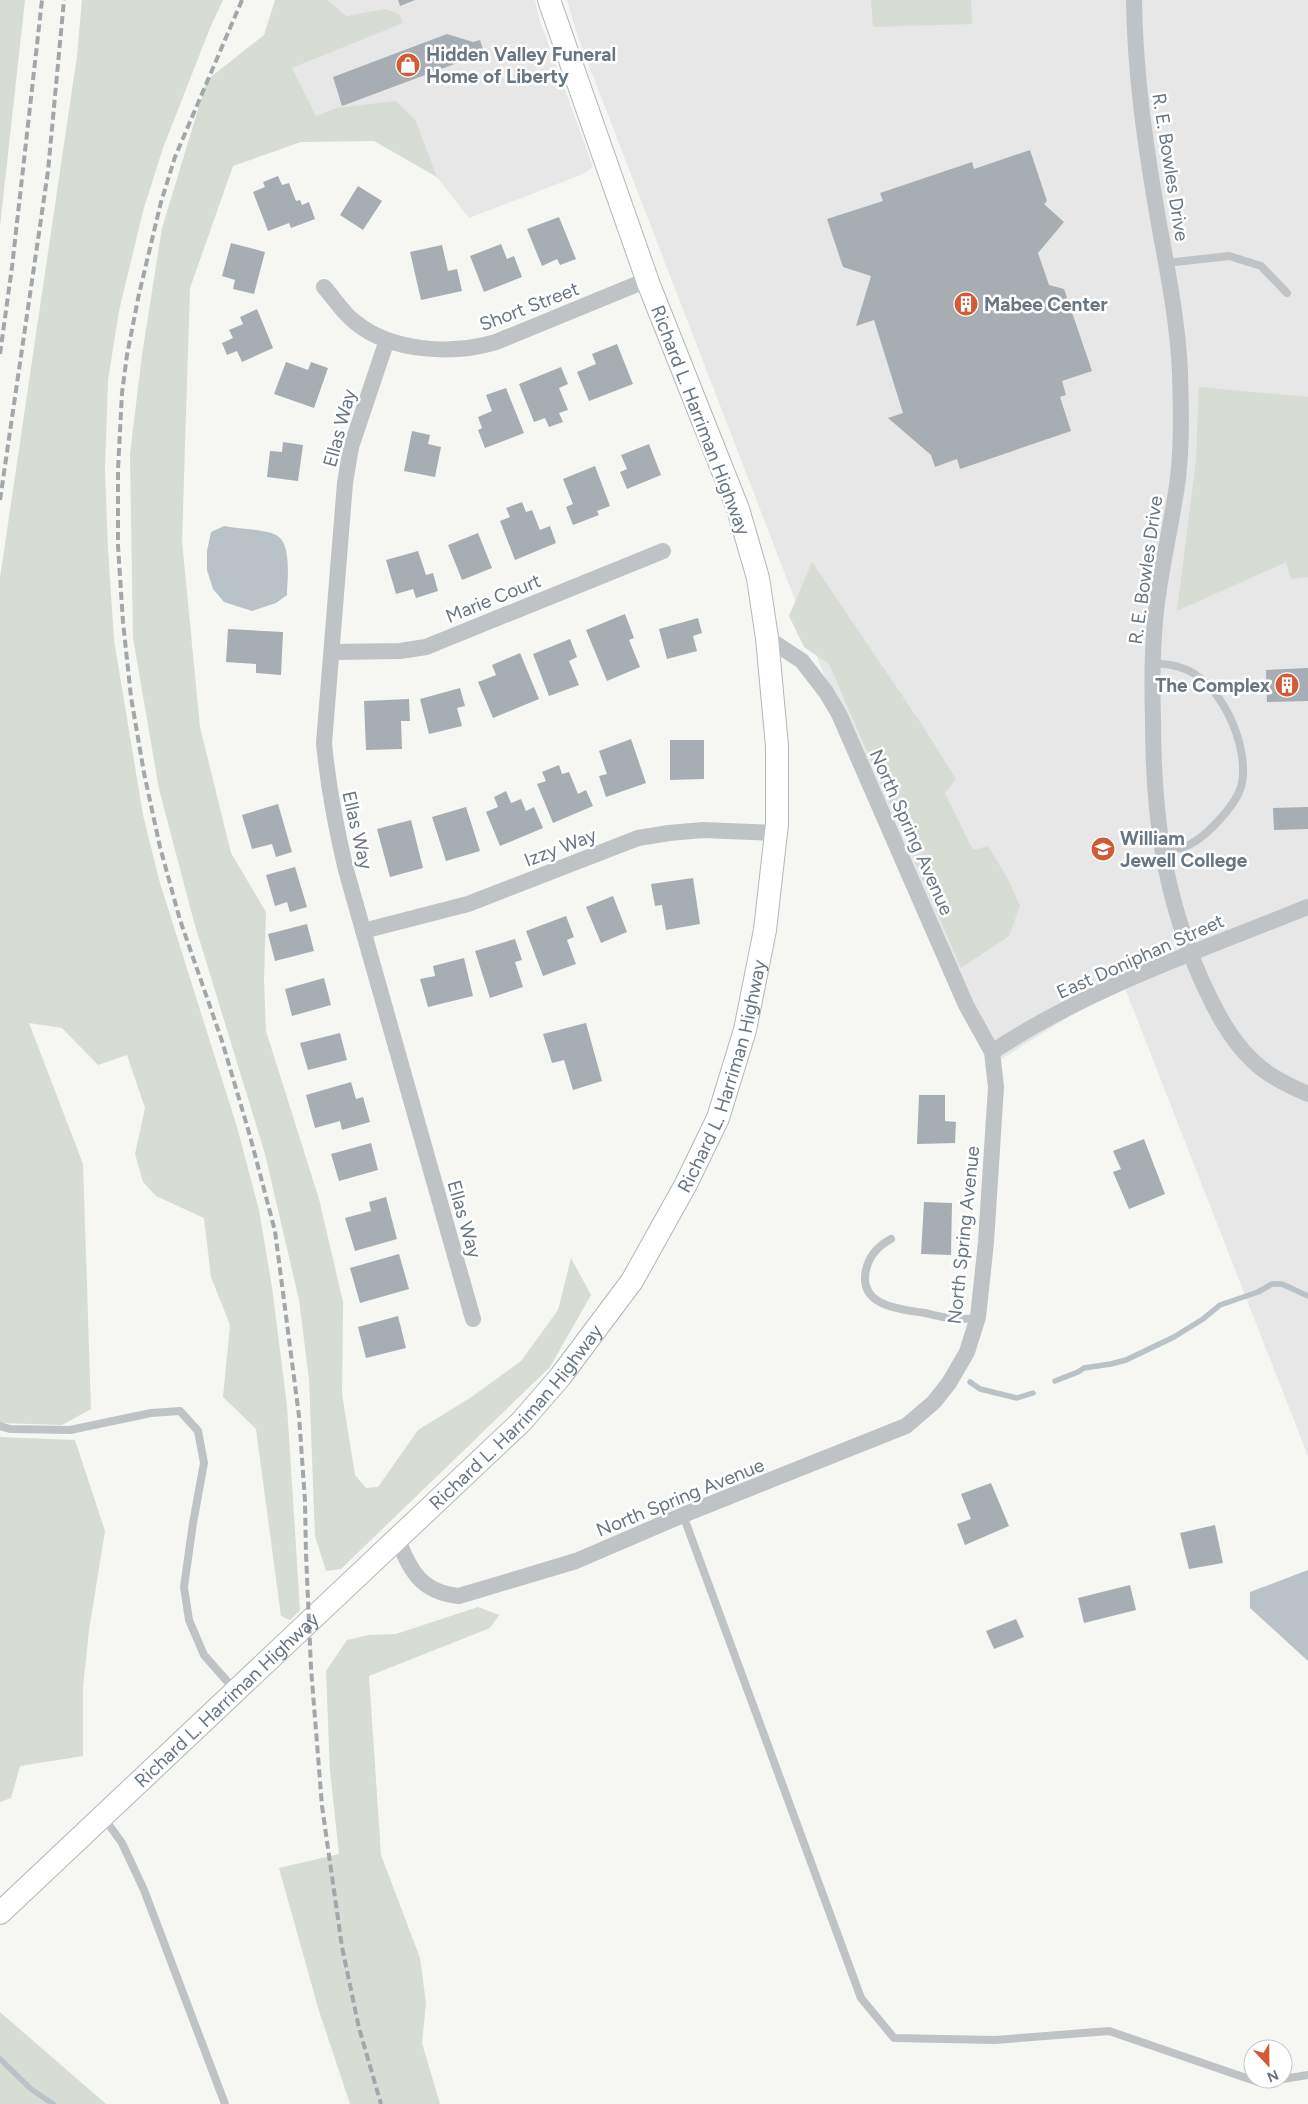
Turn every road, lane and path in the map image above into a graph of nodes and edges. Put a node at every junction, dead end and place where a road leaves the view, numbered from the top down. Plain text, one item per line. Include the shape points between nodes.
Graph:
1 (549, 0) edge
2 (1134, 0) edge
3 (1166, 263) junction
4 (647, 280) junction
5 (324, 287) dead end
6 (1288, 292) dead end
7 (387, 340) junction
8 (663, 551) dead end
9 (767, 638) junction
10 (332, 652) junction
11 (1152, 664) junction
12 (776, 833) junction
13 (1161, 850) junction
14 (1308, 907) edge
15 (363, 931) junction
16 (1190, 954) junction
17 (992, 1052) junction
18 (1308, 1094) edge
19 (891, 1239) dead end
20 (978, 1317) junction
21 (473, 1319) dead end
22 (0, 1426) edge
23 (684, 1515) junction
24 (397, 1538) junction
25 (236, 1691) junction
26 (103, 1816) junction
27 (0, 1913) edge
28 (1308, 2075) edge
29 (1243, 2077) edge
30 (1293, 2077) edge
31 (225, 2104) edge

1 - 4 main road, Richard L. Harriman Highway
2 - 3 street, R. E. Bowles Drive via 1138,85
3 - 6 lane via 1228,256 1261,266
3 - 11 street, R. E. Bowles Drive via 1176,325 1181,420 1178,476 1155,618
4 - 7 street, Short Street via 480,347 447,350 400,345
4 - 9 main road, Richard L. Harriman Highway via 738,510 758,578
5 - 7 street, Short Street via 354,322
7 - 10 street, Ellas Way via 351,447 345,484
8 - 10 street, Marie Court via 426,646
9 - 12 main road, Richard L. Harriman Highway via 777,746
9 - 17 street, North Spring Avenue via 802,661 839,714 966,1004
10 - 15 street, Ellas Way via 325,710 328,784 335,825
11 - 13 street, R. E. Bowles Drive via 1153,776
11 - 13 lane via 1180,667 1207,683 1225,708 1241,744 1242,784 1230,810 1184,847
12 - 15 street, Izzy Way via 703,830 638,838 468,904
12 - 24 main road, Richard L. Harriman Highway via 765,930 745,1030 718,1118 686,1184 632,1281 560,1377 521,1422
13 - 16 street, R. E. Bowles Drive
14 - 16 street, East Doniphan Street
15 - 21 street, Ellas Way
16 - 17 street, East Doniphan Street via 1066,1009
16 - 18 street, R. E. Bowles Drive via 1209,996 1237,1043 1271,1075
17 - 20 street, North Spring Avenue via 996,1086
19 - 20 lane via 876,1250 866,1270 865,1287 875,1300 896,1308 963,1320
20 - 23 street, North Spring Avenue via 967,1352 950,1382 934,1402 906,1426
22 - 25 lane via 70,1430 151,1413 180,1411 198,1431 204,1463 184,1587 189,1620 204,1655
23 - 24 street, North Spring Avenue via 576,1561 459,1596 443,1594 424,1583 410,1566
23 - 29 lane via 861,1998 894,2038 995,2040 1109,2032
24 - 25 main road, Richard L. Harriman Highway
25 - 26 main road, Richard L. Harriman Highway
26 - 27 main road, Richard L. Harriman Highway
26 - 31 lane via 122,1843 144,1890
28 - 30 lane

